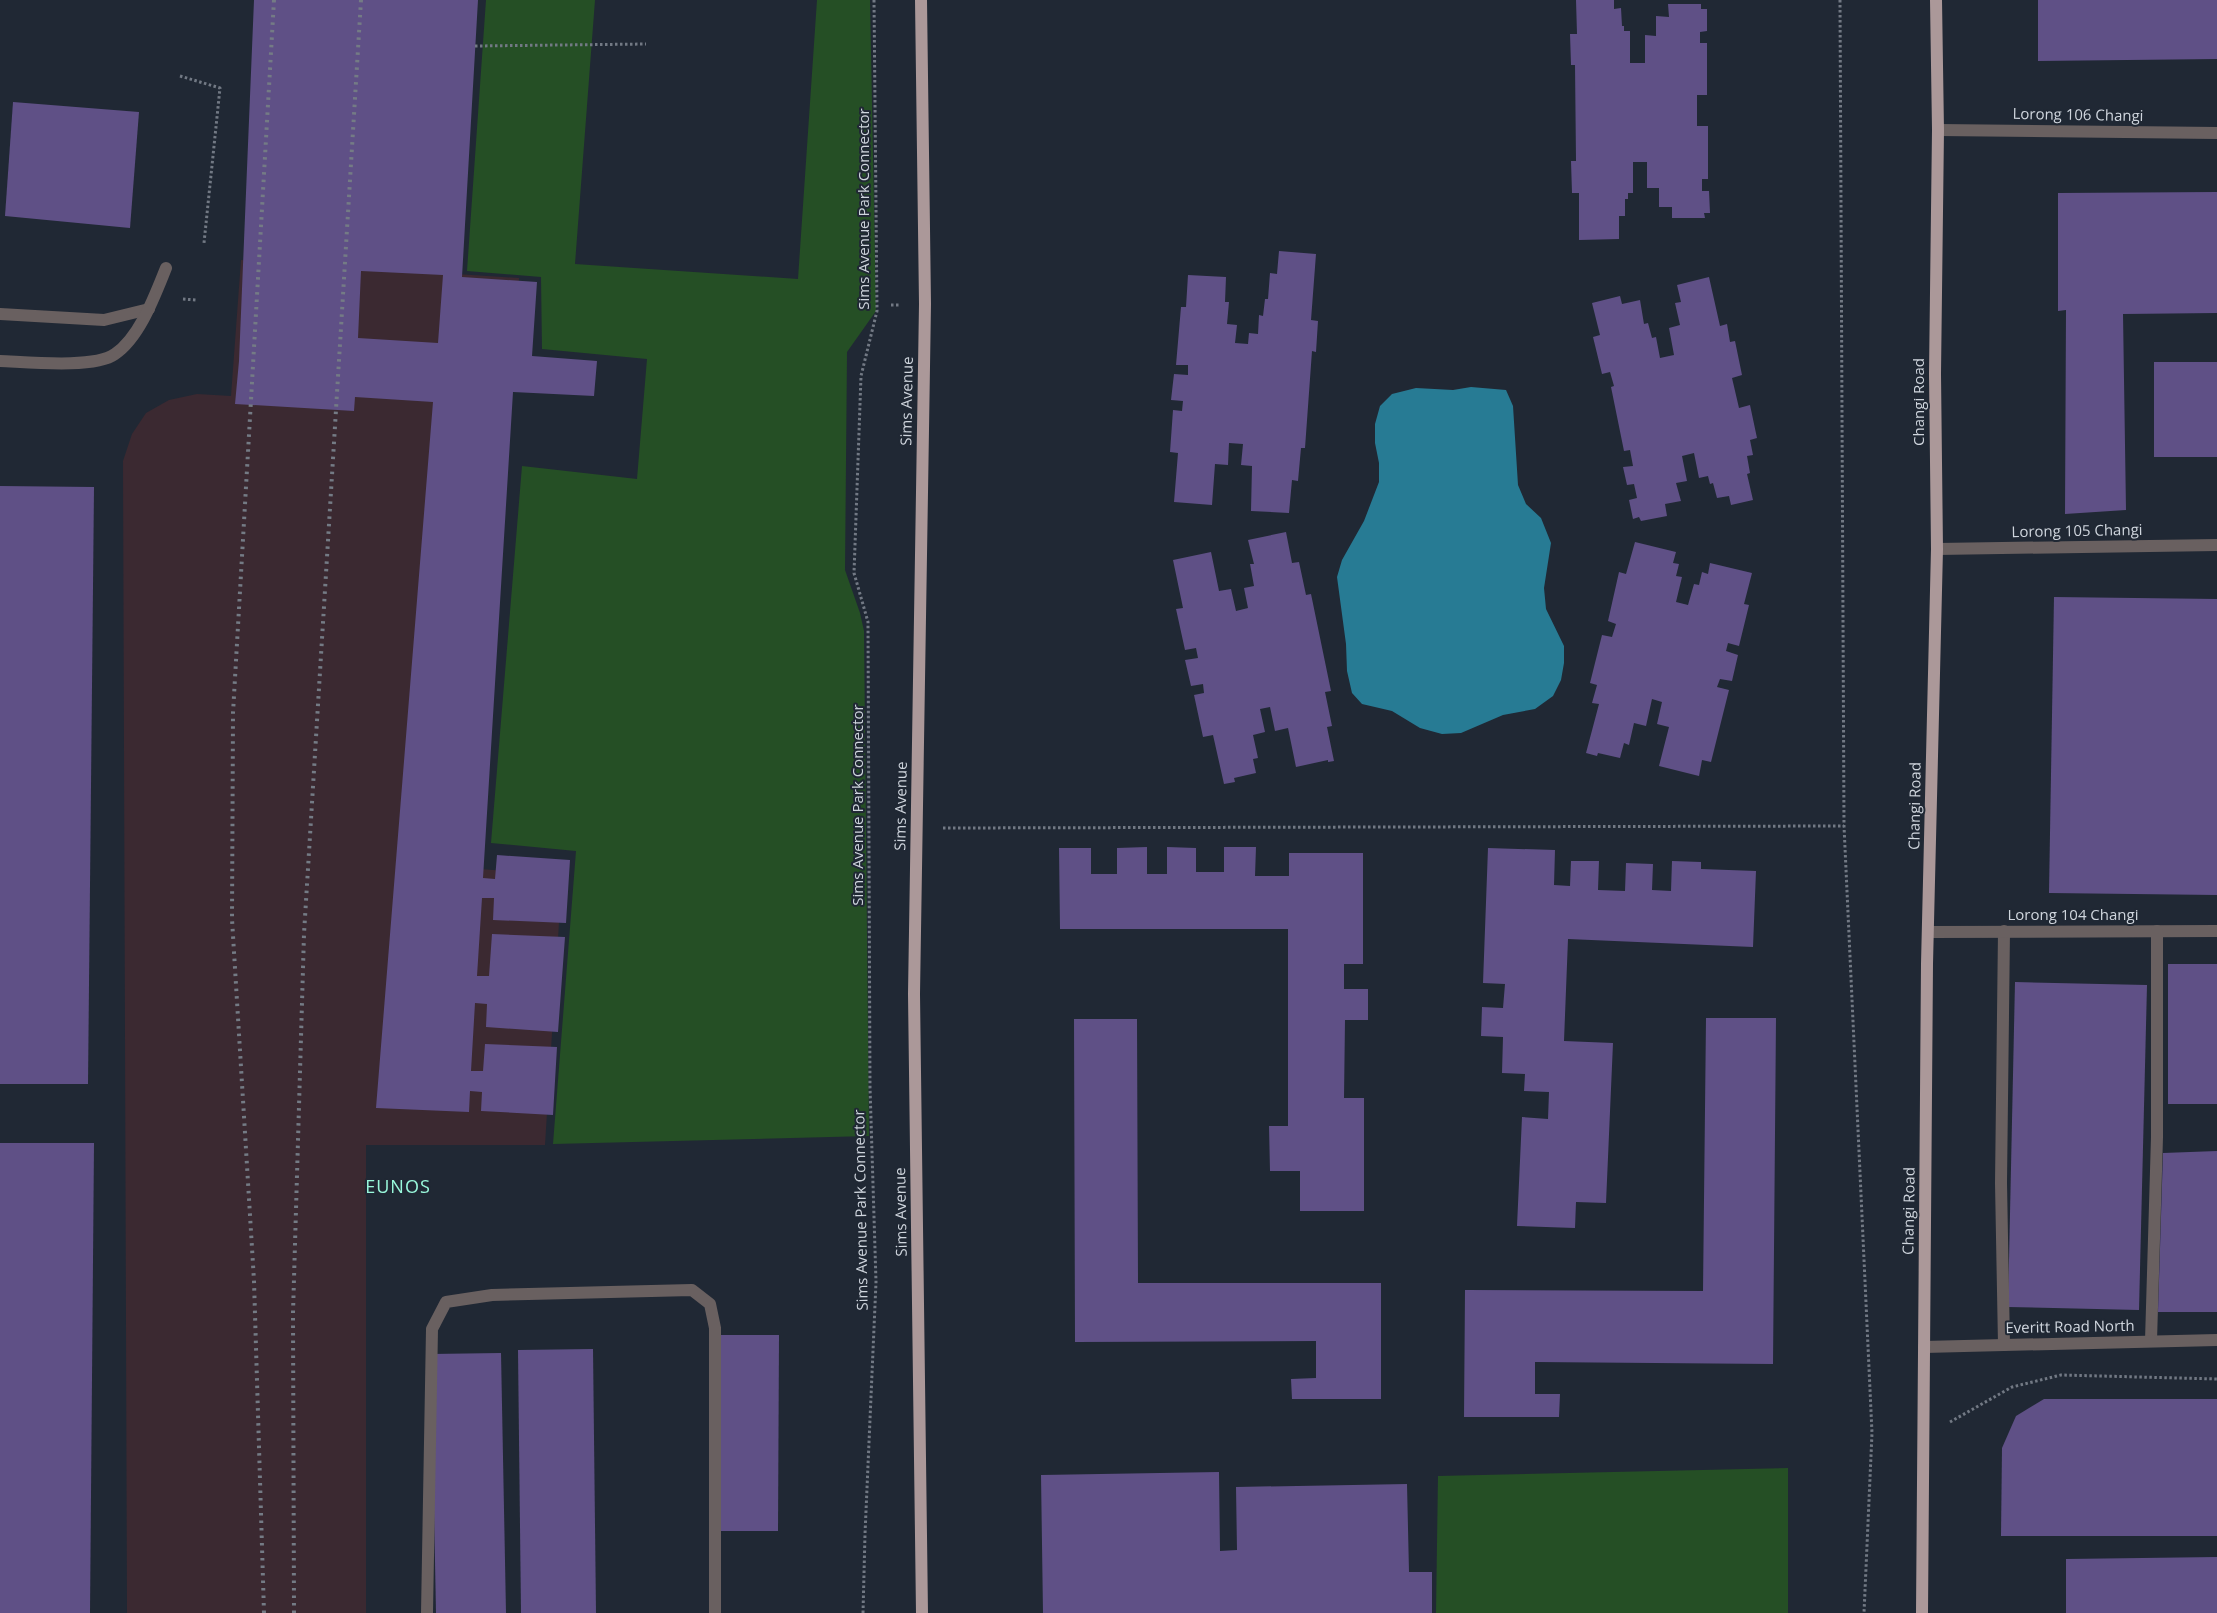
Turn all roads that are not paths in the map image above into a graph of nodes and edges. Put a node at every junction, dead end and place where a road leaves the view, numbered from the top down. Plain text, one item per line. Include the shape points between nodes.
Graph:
1 (921, 0) edge
2 (1936, 0) edge
3 (1938, 130) junction
4 (2217, 133) edge
5 (166, 268) dead end
6 (149, 309) junction
7 (0, 314) edge
8 (0, 361) edge
9 (2217, 545) edge
10 (1937, 548) junction
11 (2217, 930) edge
12 (2004, 931) junction
13 (2157, 931) junction
14 (1929, 932) junction
15 (2217, 1340) edge
16 (2151, 1341) junction
17 (2004, 1345) junction
18 (1924, 1347) junction
19 (426, 1613) edge
20 (715, 1613) edge
21 (922, 1613) edge
22 (1922, 1613) edge

1 - 21 main road, Sims Avenue via 925,304 914,994
2 - 3 main road, Changi Road
3 - 4 street, Lorong 106 Changi
3 - 10 main road, Changi Road
5 - 6 street
6 - 7 street via 104,320
6 - 8 street via 128,342 114,355 94,362
9 - 10 street, Lorong 105 Changi
10 - 14 main road, Changi Road
11 - 13 street, Lorong 104 Changi
12 - 13 street, Lorong 104 Changi
12 - 14 street, Lorong 104 Changi
12 - 17 street via 2001,1183
13 - 16 street via 2157,1137
14 - 18 main road, Changi Road
15 - 16 street, Everitt Road North
16 - 17 street, Everitt Road North
17 - 18 street, Everitt Road North
18 - 22 main road, Changi Road
19 - 20 street via 432,1329 446,1302 492,1295 692,1290 710,1304 715,1328

